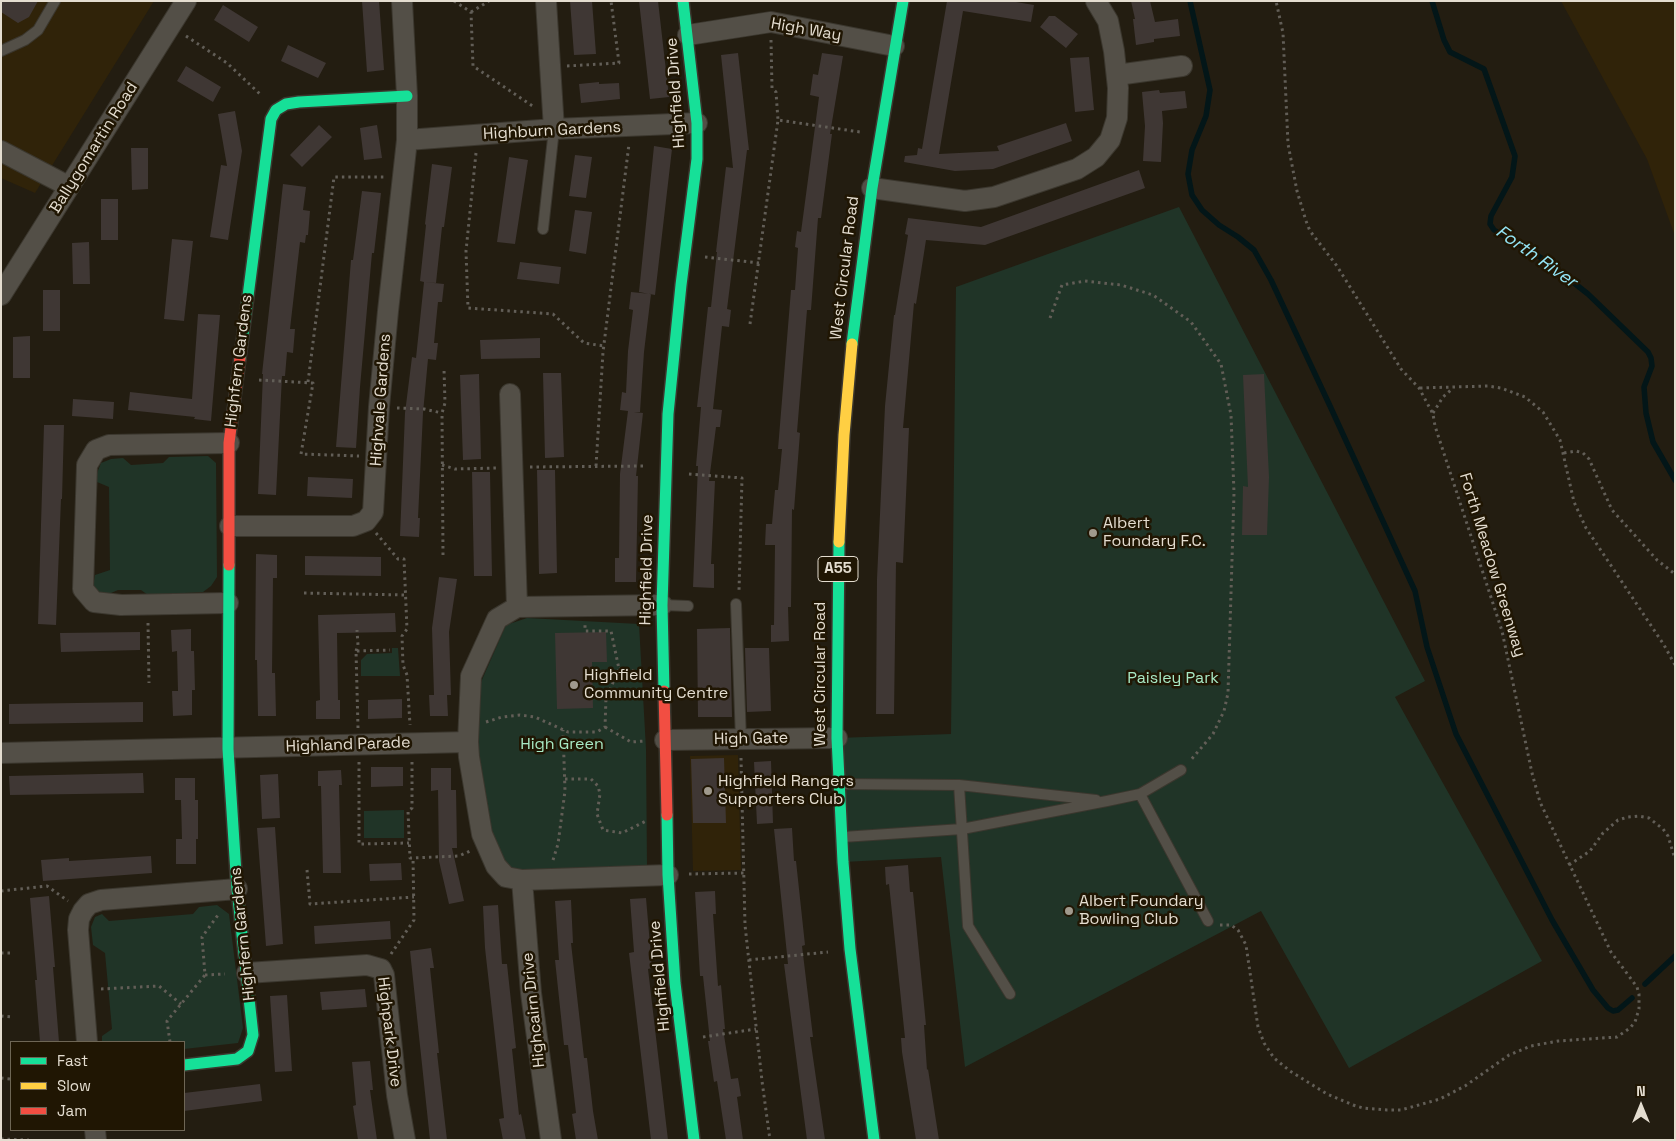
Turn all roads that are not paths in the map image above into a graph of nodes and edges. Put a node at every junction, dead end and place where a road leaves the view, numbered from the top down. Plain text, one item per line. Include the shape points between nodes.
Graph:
1 (56, 1) edge
2 (186, 1) edge
3 (402, 1) edge
4 (546, 1) edge
5 (684, 1) edge
6 (903, 1) edge
7 (1096, 1) edge
8 (688, 35) junction
9 (894, 46) junction
10 (1, 50) edge
11 (1182, 66) dead end
12 (1116, 74) junction
13 (407, 96) junction
14 (697, 123) junction
15 (554, 125) junction
16 (407, 140) junction
17 (1, 151) edge
18 (68, 186) junction
19 (872, 188) junction
20 (543, 229) dead end
21 (1, 295) edge
22 (510, 394) dead end
23 (229, 443) junction
24 (230, 526) junction
25 (228, 602) junction
26 (736, 604) road end
27 (662, 605) junction
28 (688, 606) dead end
29 (517, 607) junction
30 (468, 734) junction
31 (837, 738) junction
32 (665, 740) junction
33 (741, 740) junction
34 (228, 748) junction
35 (1, 753) edge
36 (1181, 770) road end
37 (839, 784) junction
38 (959, 785) junction
39 (1140, 794) junction
40 (1107, 801) junction
41 (962, 830) junction
42 (842, 837) junction
43 (668, 875) junction
44 (522, 880) junction
45 (237, 890) junction
46 (1208, 921) road end
47 (247, 973) junction
48 (1010, 994) dead end
49 (87, 1041) edge
50 (185, 1065) edge
51 (405, 1140) edge
52 (551, 1140) edge
53 (694, 1140) edge
54 (874, 1140) edge

1 - 10 lane via 38,30 25,40
2 - 18 street, Ballygomartin Road
3 - 13 street, Highvale Gardens
4 - 15 street
5 - 8 main road, Highfield Drive
6 - 9 main road, West Circular Road / A55
7 - 12 street via 1108,21
8 - 9 street, High Way via 771,22
8 - 14 main road, Highfield Drive
9 - 19 main road, West Circular Road / A55
11 - 12 street
12 - 19 street via 1117,118 1110,140 1096,157 1076,169 994,197 965,201
13 - 16 street, Highvale Gardens
13 - 23 main road, Highfern Gardens via 286,104 276,110 271,119
14 - 15 street, Highburn Gardens via 629,127
14 - 27 main road, Highfield Drive via 697,159 680,285 668,414
15 - 16 street, Highburn Gardens
15 - 20 lane
16 - 24 street, Highvale Gardens via 379,407 373,512 366,521 353,526
17 - 18 street
18 - 21 street, Ballygomartin Road
19 - 31 main road, West Circular Road / A55 via 844,435 838,572
22 - 29 street
23 - 24 main road, Highfern Gardens
23 - 25 street via 109,445 96,450 87,465 83,589 94,602 121,605
24 - 25 main road, Highfern Gardens
25 - 34 main road, Highfern Gardens
26 - 33 lane
27 - 28 lane
27 - 29 street
27 - 32 main road, Highfield Drive
29 - 30 street via 497,619 472,676
30 - 34 street, Highland Parade via 412,744
30 - 44 street via 482,834 496,866 506,878
31 - 33 street, High Gate
31 - 37 main road, West Circular Road / A55
32 - 33 street, High Gate
32 - 43 main road, Highfield Drive
34 - 35 street
34 - 45 main road, Highfern Gardens
36 - 39 lane
37 - 38 lane
37 - 42 main road, West Circular Road / A55
38 - 40 lane
38 - 41 lane
39 - 40 lane
39 - 46 lane
40 - 41 lane
41 - 42 lane
41 - 48 lane via 968,926
42 - 54 main road, West Circular Road / A55 via 850,949
43 - 44 street
43 - 53 main road, Highfield Drive via 675,983
44 - 52 street, Highcairn Drive via 531,993
45 - 47 main road, Highfern Gardens
45 - 49 street via 101,900 89,904 79,919 78,930
47 - 50 main road, Highfern Gardens via 253,1035 248,1051 237,1059
47 - 51 street, Highpark Drive via 367,965 381,969

